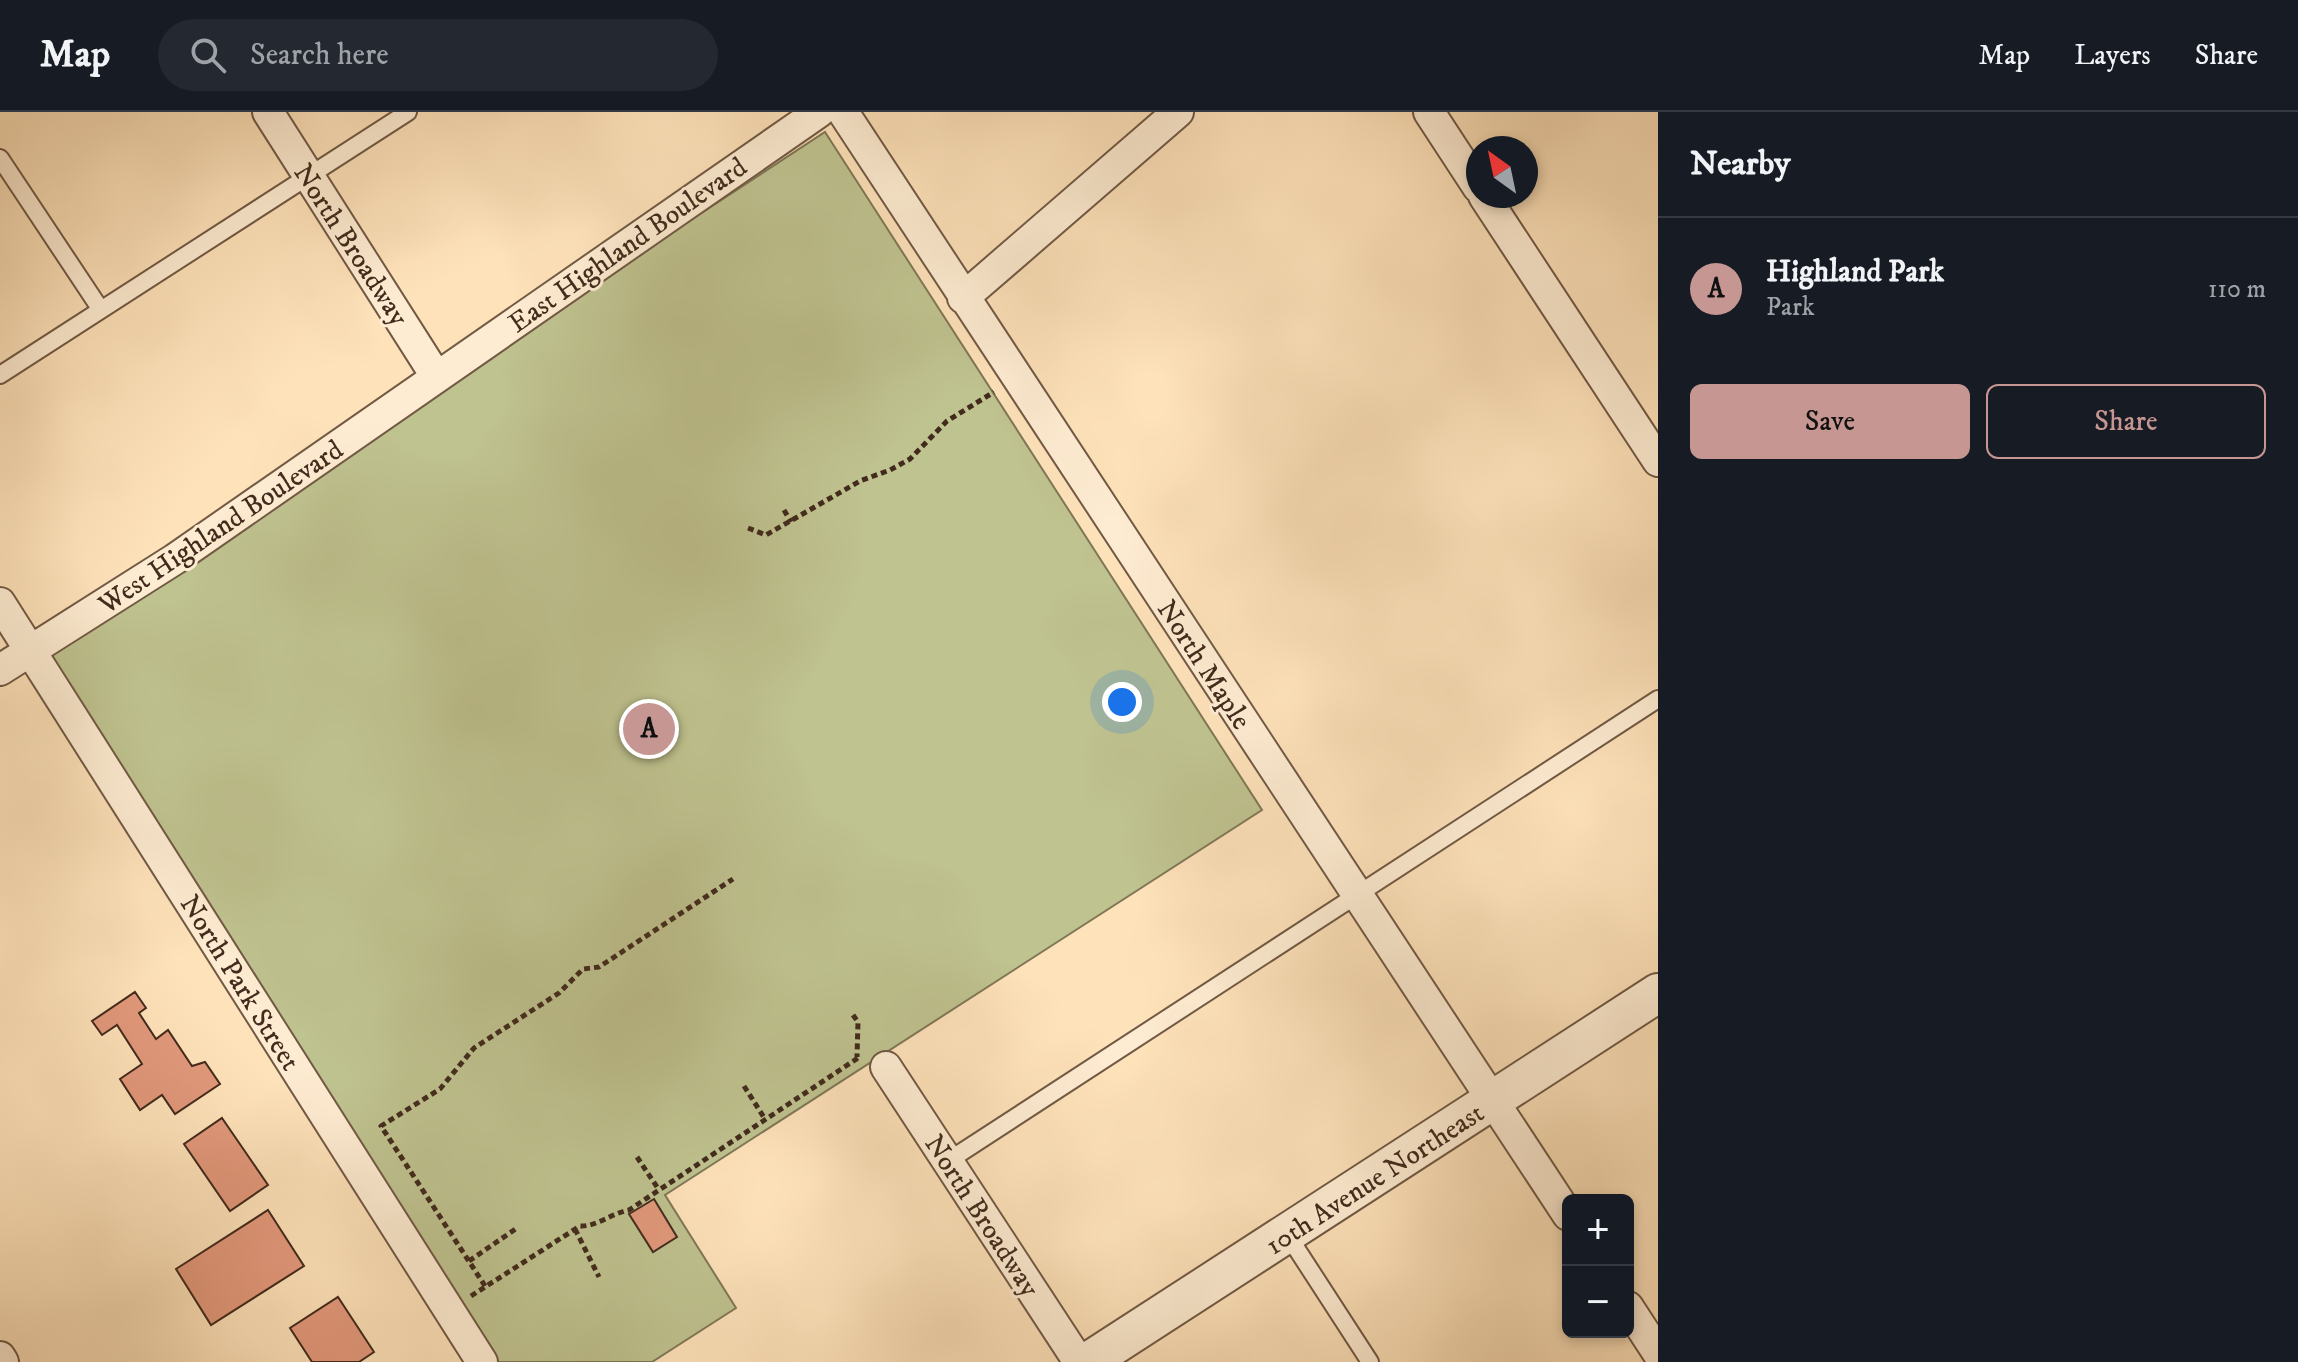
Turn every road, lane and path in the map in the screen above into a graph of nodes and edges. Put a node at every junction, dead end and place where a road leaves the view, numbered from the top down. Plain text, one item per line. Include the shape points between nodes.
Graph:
1 (268, 112) edge
2 (408, 112) edge
3 (819, 112) edge
4 (843, 112) edge
5 (1178, 112) edge
6 (1429, 112) edge
7 (0, 158) edge
8 (1466, 169) edge
9 (309, 176) junction
10 (1492, 208) edge
11 (963, 298) junction
12 (101, 310) junction
13 (0, 375) edge
14 (436, 376) junction
15 (1016, 378) junction
16 (1658, 461) edge
17 (784, 510) dead end
18 (791, 522) junction
19 (748, 528) dead end
20 (0, 603) edge
21 (31, 652) junction
22 (0, 670) edge
23 (1658, 699) edge
24 (733, 879) dead end
25 (1357, 895) junction
26 (1658, 993) edge
27 (853, 1015) dead end
28 (857, 1057) junction
29 (886, 1067) joint
30 (744, 1086) dead end
31 (1494, 1101) junction
32 (765, 1119) junction
33 (637, 1157) dead end
34 (948, 1161) junction
35 (659, 1190) junction
36 (1562, 1206) edge
37 (517, 1228) dead end
38 (575, 1229) junction
39 (1287, 1234) junction
40 (469, 1261) junction
41 (599, 1277) dead end
42 (485, 1286) junction
43 (449, 1311) junction
44 (1634, 1316) edge
45 (1658, 1353) edge
46 (0, 1357) edge
47 (3, 1362) edge
48 (482, 1362) edge
49 (1079, 1362) edge
50 (1088, 1362) edge
51 (1370, 1362) edge

1 - 9 street, North Broadway
2 - 9 lane
3 - 14 street, East Highland Boulevard
4 - 11 street, North Maple
5 - 11 street
6 - 8 street
7 - 12 lane
9 - 12 lane
9 - 14 street, North Broadway
10 - 16 street
11 - 15 street, North Maple
12 - 13 lane
14 - 21 street, West Highland Boulevard
15 - 18 path via 947,421 910,459
15 - 25 street, North Maple
17 - 18 path
18 - 19 path via 766,535
20 - 21 street, North Park Street
21 - 22 street, West Highland Boulevard
21 - 43 street, North Park Street
23 - 25 lane
24 - 40 path via 599,967 583,969 559,993 474,1048 440,1089 381,1126
25 - 31 street, North Maple
25 - 34 lane
26 - 31 street, 10th Avenue Northeast
27 - 28 path via 858,1022
28 - 29 path via 864,1067
28 - 32 path
29 - 34 street, North Broadway
30 - 32 path
31 - 36 street, North Maple
31 - 39 street, 10th Avenue Northeast
32 - 35 path
33 - 35 path
34 - 49 street, North Broadway
35 - 38 path via 629,1210
37 - 40 path
38 - 41 path
38 - 42 path
39 - 50 street, 10th Avenue Northeast
39 - 51 lane
40 - 42 path
42 - 43 path
43 - 48 street, North Park Street
44 - 45 street
46 - 47 street

